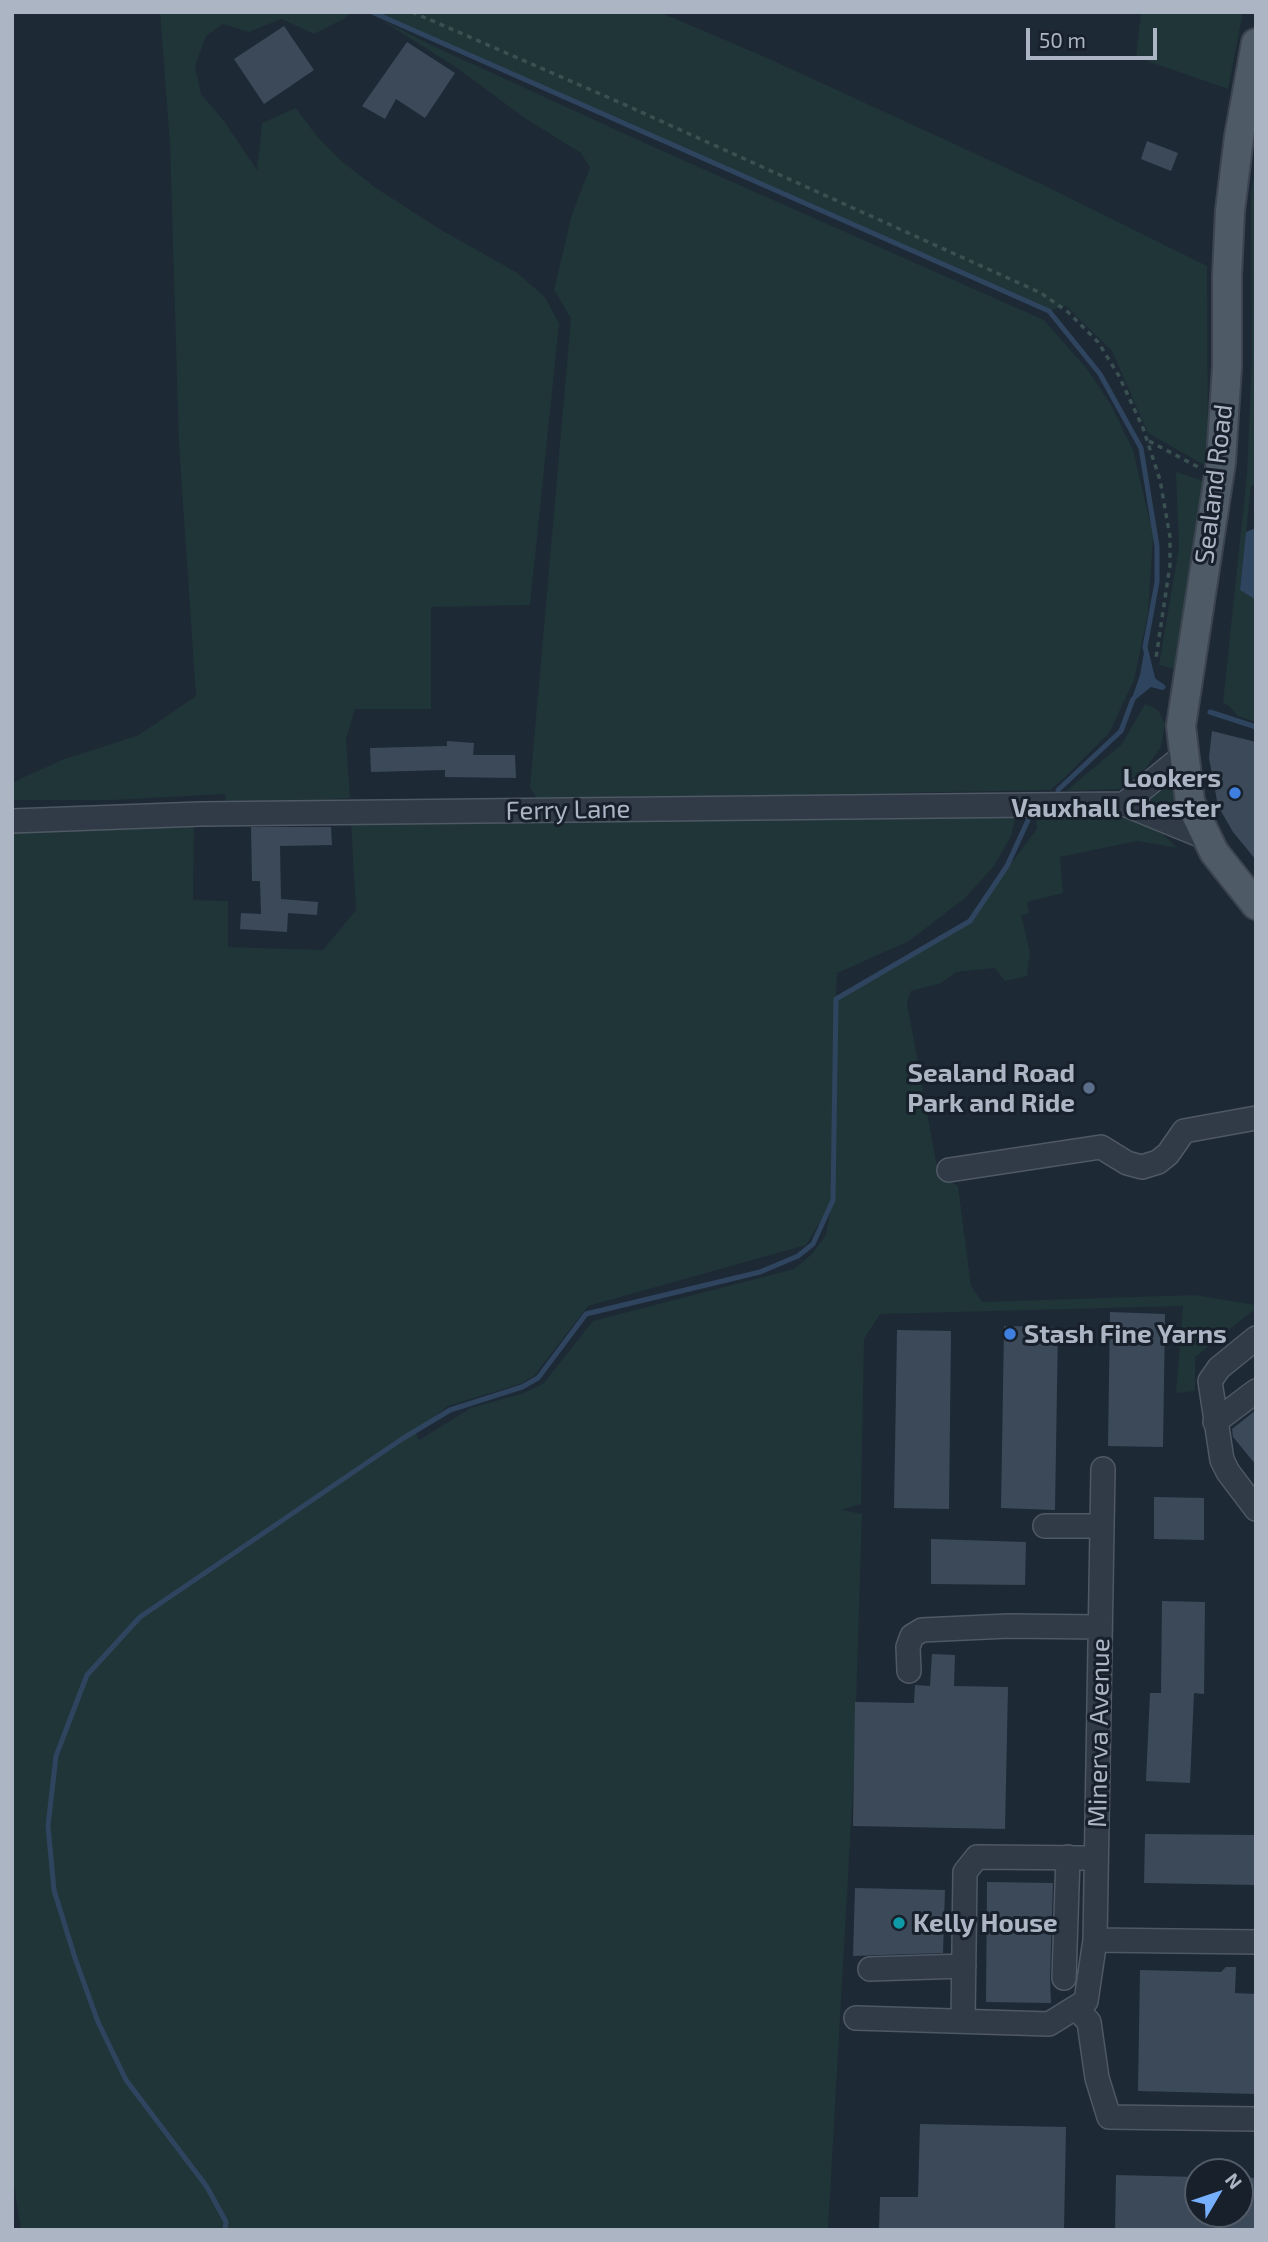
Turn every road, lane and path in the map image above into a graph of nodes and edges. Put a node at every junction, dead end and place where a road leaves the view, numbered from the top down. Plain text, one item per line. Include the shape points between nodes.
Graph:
1 (412, 12) edge
2 (1256, 43) edge
3 (1147, 440) junction
4 (1218, 478) junction
5 (1156, 658) dead end
6 (1183, 756) junction
7 (1124, 804) junction
8 (12, 821) edge
9 (1207, 838) junction
10 (1256, 905) edge
11 (1256, 1118) edge
12 (949, 1170) dead end
13 (1256, 1338) edge
14 (1256, 1391) edge
15 (1216, 1422) junction
16 (1103, 1469) dead end
17 (1256, 1509) edge
18 (1045, 1526) dead end
19 (1102, 1526) junction
20 (1100, 1627) junction
21 (909, 1671) dead end
22 (1068, 1857) junction
23 (1096, 1858) junction
24 (1095, 1940) junction
25 (1256, 1941) edge
26 (964, 1966) junction
27 (870, 1969) dead end
28 (1064, 1978) dead end
29 (1076, 2008) junction
30 (856, 2018) dead end
31 (962, 2021) junction
32 (1256, 2119) edge

1 - 3 path via 1041,293 1098,342 1119,376
2 - 4 main road, Sealand Road via 1230,211 1227,367
3 - 4 path
3 - 5 path via 1170,537
4 - 6 main road, Sealand Road via 1183,713
6 - 7 street
6 - 9 main road, Sealand Road via 1190,802
7 - 8 street, Ferry Lane via 201,814
7 - 9 street, Ferry Lane
9 - 10 main road, Sealand Road
11 - 12 street via 1184,1130 1168,1154 1142,1167 1101,1147
13 - 15 street via 1213,1374
14 - 15 street
15 - 17 street via 1222,1460
16 - 19 street, Minerva Avenue
18 - 19 street
19 - 20 street, Minerva Avenue
20 - 21 street via 922,1630 912,1636 908,1647
20 - 23 street, Minerva Avenue
22 - 23 street
22 - 26 street via 977,1857 965,1872
22 - 28 street
23 - 24 street, Minerva Avenue
24 - 25 street
24 - 29 street, Minerva Avenue via 1086,2001
26 - 27 street
26 - 31 street
29 - 31 street via 1049,2024
29 - 32 street via 1089,2022 1097,2078 1110,2117
30 - 31 street

